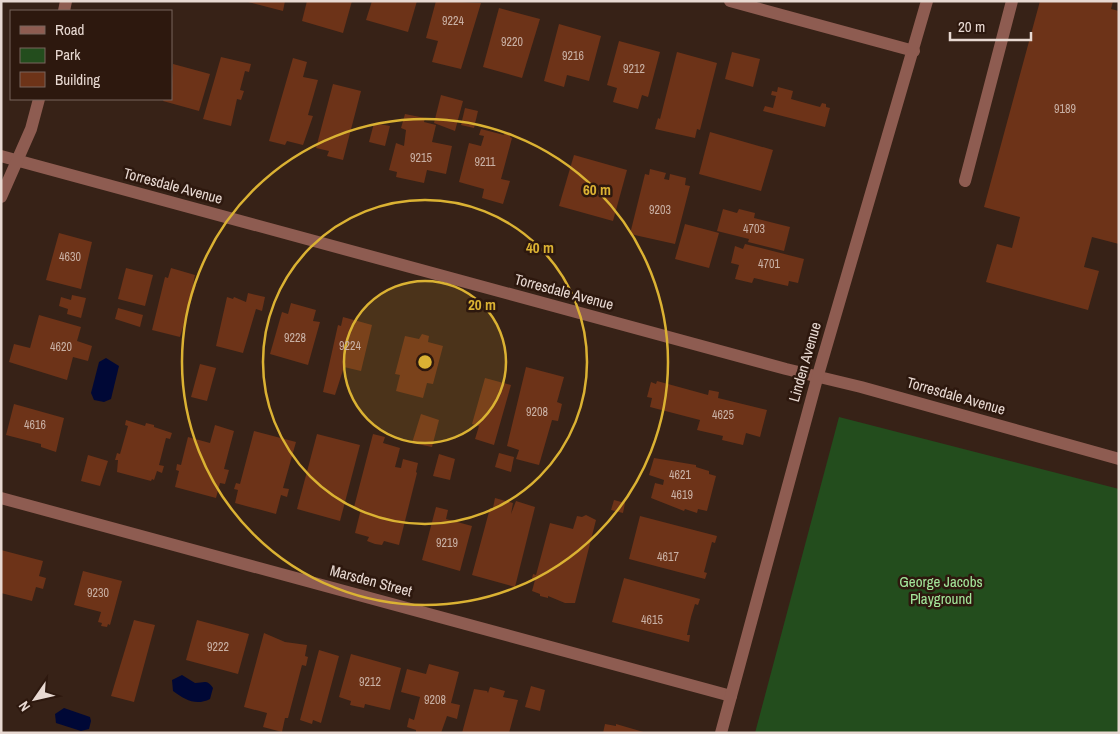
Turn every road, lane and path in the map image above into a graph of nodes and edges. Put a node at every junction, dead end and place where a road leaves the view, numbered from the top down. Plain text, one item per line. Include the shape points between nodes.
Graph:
1 (730, 1) edge
2 (927, 1) edge
3 (1012, 1) edge
4 (914, 51) junction
5 (40, 100) edge
6 (1, 156) edge
7 (17, 160) junction
8 (965, 181) dead end
9 (1, 197) edge
10 (818, 375) junction
11 (1119, 459) edge
12 (1, 498) edge
13 (731, 696) junction
14 (721, 733) edge

1 - 4 street
2 - 4 street, Linden Avenue
3 - 8 street
4 - 10 street, Linden Avenue
5 - 7 street
6 - 7 street, Torresdale Avenue
7 - 9 street
7 - 10 street, Torresdale Avenue via 786,369
10 - 11 street, Torresdale Avenue
10 - 13 street, Linden Avenue
12 - 13 street, Marsden Street
13 - 14 street, Linden Avenue

